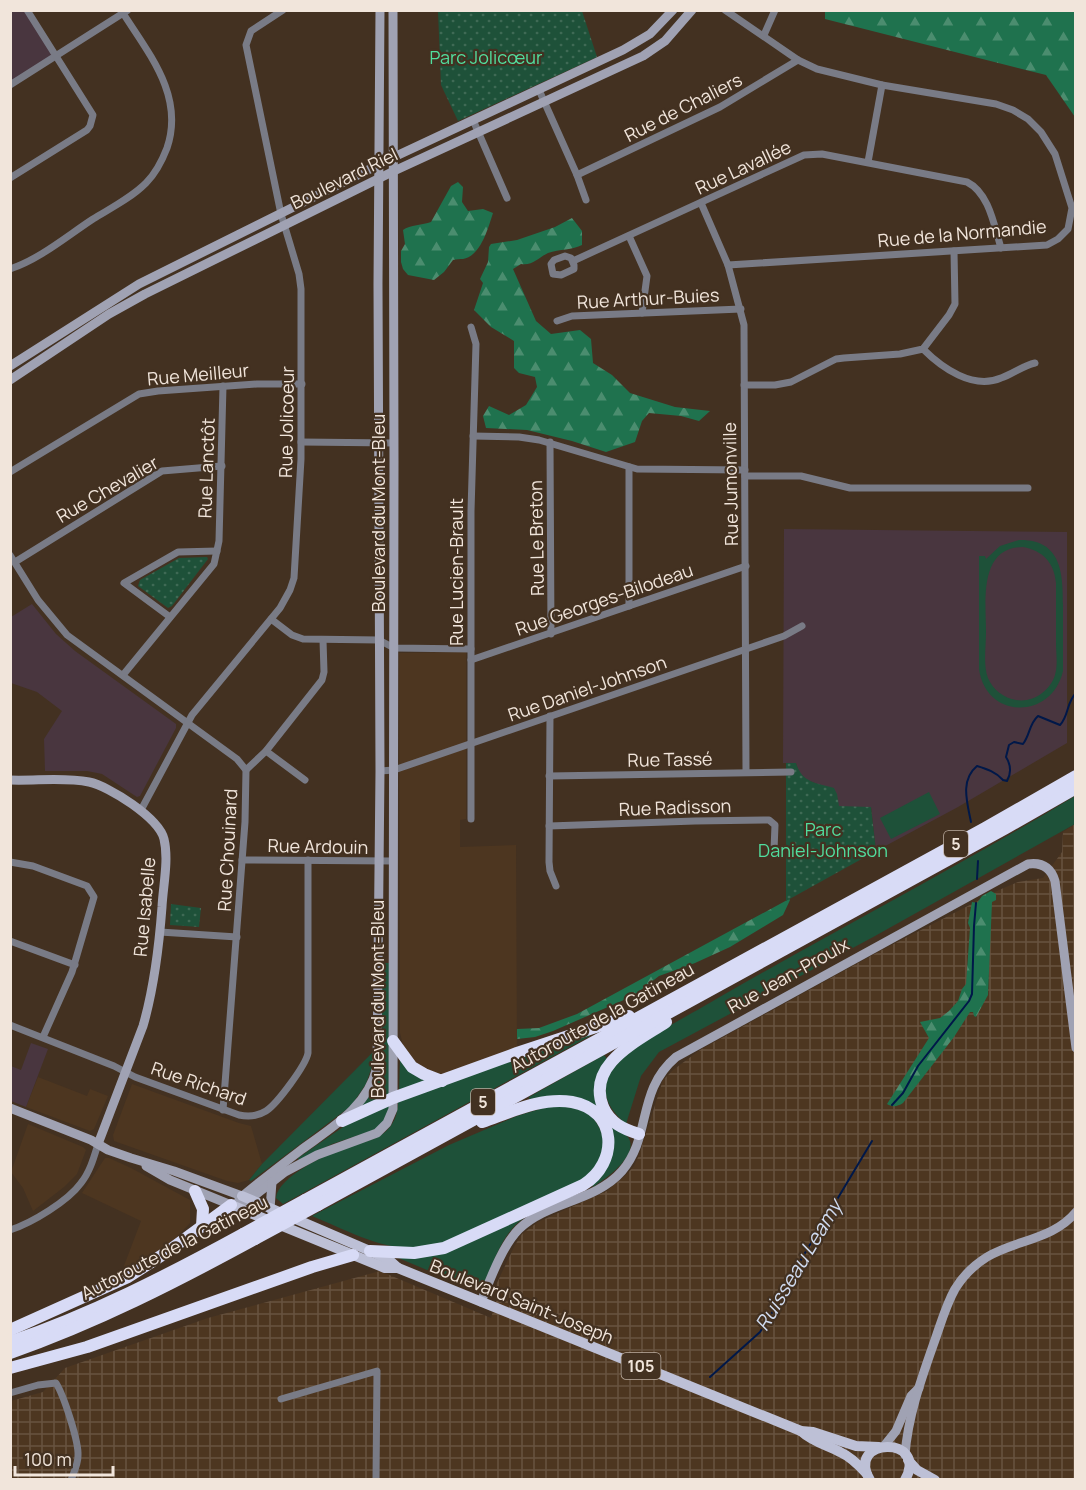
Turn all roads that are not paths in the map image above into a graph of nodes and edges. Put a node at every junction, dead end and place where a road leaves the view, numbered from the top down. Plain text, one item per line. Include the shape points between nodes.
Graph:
1 (27, 10) edge
2 (283, 10) edge
3 (380, 10) edge
4 (393, 10) edge
5 (673, 10) edge
6 (692, 10) edge
7 (725, 10) edge
8 (775, 10) edge
9 (124, 11) edge
10 (764, 35) junction
11 (57, 55) junction
12 (798, 60) junction
13 (10, 85) edge
14 (882, 85) junction
15 (539, 90) junction
16 (544, 102) junction
17 (473, 120) junction
18 (479, 133) junction
19 (394, 157) junction
20 (868, 162) junction
21 (380, 164) junction
22 (394, 171) junction
23 (577, 175) junction
24 (10, 178) edge
25 (379, 179) junction
26 (507, 198) dead end
27 (586, 200) dead end
28 (701, 203) junction
29 (280, 214) junction
30 (285, 226) junction
31 (629, 236) junction
32 (1000, 248) junction
33 (954, 251) junction
34 (573, 261) dead end
35 (728, 264) junction
36 (10, 269) edge
37 (104, 305) junction
38 (741, 309) junction
39 (642, 313) junction
40 (110, 314) junction
41 (557, 321) dead end
42 (471, 327) dead end
43 (923, 349) junction
44 (1035, 363) dead end
45 (10, 366) edge
46 (10, 380) edge
47 (302, 384) junction
48 (744, 385) junction
49 (223, 386) junction
50 (473, 436) junction
51 (301, 442) junction
52 (550, 442) junction
53 (379, 443) junction
54 (394, 443) junction
55 (222, 466) junction
56 (629, 467) junction
57 (10, 472) edge
58 (745, 473) junction
59 (1028, 488) dead end
60 (217, 551) junction
61 (13, 559) edge
62 (746, 566) junction
63 (629, 606) junction
64 (170, 617) junction
65 (271, 619) junction
66 (802, 626) dead end
67 (551, 634) junction
68 (323, 640) junction
69 (379, 640) junction
70 (394, 648) junction
71 (471, 649) junction
72 (745, 650) junction
73 (471, 660) junction
74 (123, 675) junction
75 (550, 716) junction
76 (187, 723) junction
77 (380, 725) junction
78 (394, 725) junction
79 (471, 743) junction
80 (266, 751) junction
81 (246, 770) junction
82 (394, 770) junction
83 (380, 771) junction
84 (746, 772) junction
85 (791, 772) dead end
86 (549, 776) junction
87 (1076, 776) edge
88 (10, 780) edge
89 (305, 780) dead end
90 (1076, 788) edge
91 (141, 810) junction
92 (471, 819) dead end
93 (549, 826) junction
94 (774, 850) dead end
95 (242, 860) junction
96 (308, 860) junction
97 (378, 861) junction
98 (393, 861) junction
99 (10, 862) edge
100 (556, 886) dead end
101 (160, 932) junction
102 (237, 938) junction
103 (10, 940) edge
104 (75, 965) junction
105 (719, 986) junction
106 (661, 1005) junction
107 (10, 1025) edge
108 (43, 1037) junction
109 (393, 1041) junction
110 (1076, 1048) edge
111 (125, 1071) junction
112 (442, 1081) junction
113 (393, 1098) junction
114 (10, 1108) edge
115 (223, 1110) junction
116 (342, 1121) junction
117 (447, 1134) junction
118 (639, 1134) junction
119 (99, 1144) junction
120 (133, 1159) junction
121 (272, 1182) junction
122 (195, 1191) junction
123 (245, 1198) junction
124 (231, 1205) junction
125 (270, 1209) junction
126 (1076, 1212) edge
127 (202, 1226) junction
128 (10, 1230) edge
129 (370, 1251) junction
130 (353, 1255) junction
131 (398, 1268) junction
132 (481, 1302) junction
133 (10, 1330) edge
134 (10, 1342) edge
135 (10, 1353) edge
136 (10, 1368) edge
137 (919, 1388) junction
138 (10, 1393) edge
139 (281, 1399) dead end
140 (801, 1431) junction
141 (881, 1446) junction
142 (907, 1458) junction
143 (869, 1478) edge
144 (71, 1479) edge
145 (376, 1479) edge
146 (905, 1479) edge
147 (935, 1479) edge

1 - 11 street
2 - 29 street, Rue Jolicoeur via 251,30 246,45
3 - 21 street, Boulevard du Mont-Bleu
4 - 19 street, Boulevard du Mont-Bleu
5 - 15 street, Boulevard Riel via 660,26 638,42
6 - 16 street, Boulevard Riel via 665,41 643,56
7 - 10 street, Rue de la Normandie
8 - 10 street
9 - 11 street
9 - 36 street via 160,70 170,99 172,126 162,161 152,177 130,196 33,259
10 - 12 street, Rue de la Normandie
11 - 13 street
11 - 24 street via 90,109 92,120 87,130
12 - 14 street, Rue de la Normandie via 837,75
12 - 23 street, Rue de Chaliers via 720,107
14 - 20 street
14 - 32 street, Rue de la Normandie via 996,104 1021,114 1041,132 1055,154 1071,200 1070,222 1064,234 1047,245
15 - 16 street
15 - 17 street, Boulevard Riel
16 - 18 street, Boulevard Riel
16 - 23 street
17 - 18 street
17 - 19 street, Boulevard Riel
18 - 22 street, Boulevard Riel
18 - 26 street
19 - 21 street, Boulevard Riel
19 - 22 street, Boulevard du Mont-Bleu
20 - 28 street, Rue Lavallée via 804,155
20 - 32 street, Rue Lavallée via 974,185 983,195
21 - 25 street, Boulevard du Mont-Bleu
21 - 29 street, Boulevard Riel
22 - 25 street, Boulevard Riel
22 - 54 street, Boulevard du Mont-Bleu
23 - 27 street
25 - 30 street, Boulevard Riel
25 - 53 street, Boulevard du Mont-Bleu
28 - 31 street, Rue Lavallée
28 - 35 street, Rue Jumonville
29 - 30 street, Rue Jolicoeur
29 - 37 street, Boulevard Riel
30 - 40 street, Boulevard Riel
30 - 47 street, Rue Jolicoeur via 301,282
31 - 34 street, Rue Lavallée
31 - 39 street via 647,276
32 - 33 street, Rue de la Normandie
33 - 35 street, Rue de la Normandie
33 - 43 street via 955,304
35 - 38 street, Rue Jumonville
37 - 40 street
37 - 45 street, Boulevard Riel
38 - 39 street, Rue Arthur-Buies
38 - 48 street, Rue Jumonville
39 - 41 street, Rue Arthur-Buies via 572,316
40 - 46 street, Boulevard Riel
42 - 50 street, Rue Lucien-Brault via 476,344
43 - 44 street via 944,367 974,381 999,379
43 - 48 street via 836,359 790,382
47 - 49 street, Rue Meilleur
47 - 51 street, Rue Jolicoeur
48 - 58 street, Rue Jumonville
49 - 55 street, Rue Lanctôt
49 - 57 street, Rue Meilleur via 139,394
50 - 52 street
50 - 71 street, Rue Lucien-Brault
51 - 53 street
51 - 65 street, Rue Jolicoeur via 294,578
52 - 56 street
52 - 67 street, Rue Le Breton
53 - 54 street
53 - 69 street, Boulevard du Mont-Bleu
54 - 70 street, Boulevard du Mont-Bleu
55 - 60 street, Rue Lanctôt
55 - 61 street, Rue Chevalier via 162,471
56 - 58 street
56 - 63 street
58 - 59 street via 801,476 850,488
58 - 62 street, Rue Jumonville
60 - 64 street, Rue Lanctôt via 214,564
60 - 64 street via 178,552 124,583
61 - 74 street, Rue Chouinard via 60,628
62 - 63 street, Rue Georges-Bilodeau
62 - 72 street, Rue Jumonville
63 - 67 street, Rue Georges-Bilodeau
64 - 74 street, Rue Lanctôt
65 - 68 street via 298,638
65 - 76 street, Rue Jolicoeur
66 - 72 street, Rue Daniel-Johnson
67 - 73 street, Rue Georges-Bilodeau
68 - 69 street
68 - 80 street via 322,680
69 - 70 street
69 - 77 street, Boulevard du Mont-Bleu
70 - 71 street
70 - 78 street, Boulevard du Mont-Bleu
71 - 73 street, Rue Lucien-Brault
72 - 75 street, Rue Daniel-Johnson
72 - 84 street, Rue Jumonville
73 - 79 street, Rue Lucien-Brault
74 - 76 street, Rue Chouinard
75 - 79 street, Rue Daniel-Johnson
75 - 86 street
76 - 81 street, Rue Chouinard
76 - 91 street, Rue Jolicoeur
77 - 78 street
77 - 83 street, Boulevard du Mont-Bleu
78 - 82 street, Boulevard du Mont-Bleu
79 - 82 street, Rue Daniel-Johnson
79 - 92 street, Rue Lucien-Brault
80 - 81 street
80 - 89 street
81 - 95 street, Rue Chouinard
82 - 83 street, Rue Daniel-Johnson
82 - 98 street, Boulevard du Mont-Bleu
83 - 97 street, Boulevard du Mont-Bleu
84 - 85 street, Rue Tassé
84 - 86 street, Rue Tassé
86 - 93 street
87 - 106 highway, Autoroute de la Gatineau / 5
88 - 91 street, Rue Isabelle via 89,782
90 - 105 highway, Autoroute de la Gatineau / 5
91 - 101 street, Rue Isabelle via 164,837
93 - 94 street, Rue Radisson via 769,820 775,825
93 - 100 street via 550,871
95 - 96 street, Rue Ardouin
95 - 102 street, Rue Chouinard
96 - 97 street, Rue Ardouin
96 - 115 street, Rue Richard via 307,1059 266,1111 245,1117
97 - 98 street, Rue Ardouin
97 - 116 street, Boulevard du Mont-Bleu via 377,1067 364,1097
98 - 109 street, Boulevard du Mont-Bleu
99 - 104 street via 33,866 91,889 93,902
101 - 102 street
101 - 111 street, Rue Isabelle via 146,1017
102 - 115 street, Rue Chouinard
103 - 104 street
104 - 108 street
105 - 117 highway, Autoroute de la Gatineau / 5
105 - 118 highway via 620,1053 605,1069 600,1087 605,1110 618,1125
106 - 112 highway
106 - 134 highway, Autoroute de la Gatineau / 5, bridge via 136,1290
107 - 108 street, Rue Richard
108 - 111 street, Rue Richard
109 - 112 highway via 412,1067
109 - 113 street, Boulevard du Mont-Bleu
110 - 118 street, Rue Jean-Proulx via 1055,881 1047,867 1028,864 676,1057 655,1081
111 - 115 street, Rue Richard
111 - 119 street, Rue Isabelle
112 - 113 highway
113 - 116 highway
113 - 121 street, Boulevard du Mont-Bleu via 391,1116 379,1131 317,1155
114 - 119 street, Boulevard Saint-Joseph
116 - 123 street, Boulevard du Mont-Bleu
117 - 129 highway via 530,1105 568,1101 585,1106 598,1116 609,1148 603,1167 588,1182 457,1243 424,1252
117 - 135 highway, Autoroute de la Gatineau / 5, bridge via 131,1304
118 - 132 street, Rue Jean-Proulx via 629,1162 610,1182 535,1218 519,1230 507,1246
119 - 120 street, Boulevard Saint-Joseph
119 - 128 street via 77,1188 37,1218
120 - 122 street, Boulevard Saint-Joseph
120 - 123 street, Boulevard Saint-Joseph via 174,1170
121 - 123 street, Boulevard du Mont-Bleu
121 - 125 street
122 - 124 street, Boulevard Saint-Joseph
122 - 127 highway via 203,1209
123 - 124 street, Boulevard du Mont-Bleu
123 - 125 main road, Boulevard Saint-Joseph / 105
124 - 127 highway
124 - 130 main road, Boulevard Saint-Joseph / 105
125 - 129 main road, Boulevard Saint-Joseph / 105
126 - 137 street via 1058,1228 989,1256 966,1274 950,1299
127 - 133 highway via 128,1277
129 - 131 main road, Boulevard Saint-Joseph / 105
130 - 131 main road, Boulevard Saint-Joseph / 105 via 385,1268
130 - 136 highway via 87,1347
131 - 132 main road, Boulevard Saint-Joseph / 105
132 - 140 main road, Boulevard Saint-Joseph / 105
137 - 141 street via 911,1396 896,1431
137 - 142 street via 909,1427
138 - 144 street via 56,1383 78,1451
139 - 145 street via 377,1371
140 - 141 main road, Boulevard Saint-Joseph / 105 via 856,1446
140 - 143 main road, Boulevard Saint-Joseph / 105 via 853,1460
141 - 142 main road, 105 via 898,1448
141 - 143 main road, 105 via 869,1455
142 - 146 main road
142 - 147 main road, 105 via 917,1470

